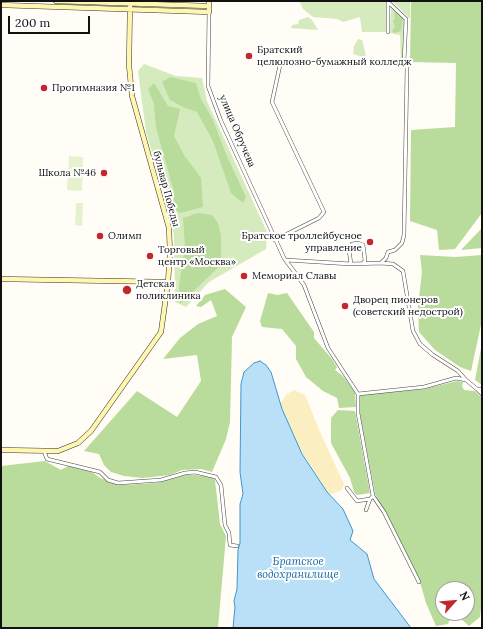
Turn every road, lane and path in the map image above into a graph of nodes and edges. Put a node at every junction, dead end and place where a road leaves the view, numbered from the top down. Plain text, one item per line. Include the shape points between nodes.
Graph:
1 (56, 1) edge
2 (388, 1) edge
3 (130, 3) junction
4 (209, 3) edge
5 (1, 5) edge
6 (130, 10) junction
7 (209, 12) junction
8 (388, 32) dead end
9 (280, 65) dead end
10 (275, 240) junction
11 (286, 260) junction
12 (381, 263) junction
13 (351, 264) junction
14 (362, 264) junction
15 (1, 279) edge
16 (168, 282) junction
17 (466, 380) junction
18 (477, 389) junction
19 (482, 389) edge
20 (358, 394) junction
21 (482, 394) edge
22 (1, 450) edge
23 (44, 451) junction
24 (347, 488) dead end
25 (373, 496) junction
26 (370, 499) junction
27 (366, 510) dead end
28 (237, 546) dead end
29 (419, 582) dead end

1 - 3 street
2 - 8 street
2 - 12 street via 406,19 404,235 402,243 395,250 388,252
3 - 4 street
3 - 6 street, бульвар Победы
4 - 7 street, улица Обручева
5 - 6 street
6 - 7 street
6 - 16 street, бульвар Победы via 132,96 169,228
7 - 10 street, улица Обручева via 208,86 221,121
9 - 10 street via 272,102 324,212 319,218
10 - 11 street, улица Обручева
11 - 13 street
11 - 20 street, улица Обручева via 304,285 328,348
12 - 14 street
12 - 17 street via 393,264 403,271 414,331 420,344 458,371
13 - 14 street
13 - 14 street via 349,250 352,244 358,243 363,245 365,261
15 - 16 street
16 - 23 street, бульвар Победы via 161,332 91,431 73,446 58,451
17 - 18 street
17 - 20 street via 456,378 424,387
18 - 19 street
18 - 21 street
20 - 25 street via 358,413
22 - 23 street, бульвар Победы
23 - 28 street via 47,459 100,472 108,480 118,483 162,480 195,472 216,477 221,485 230,545
24 - 26 street via 357,501
25 - 26 street
25 - 29 street via 384,512
26 - 27 street

